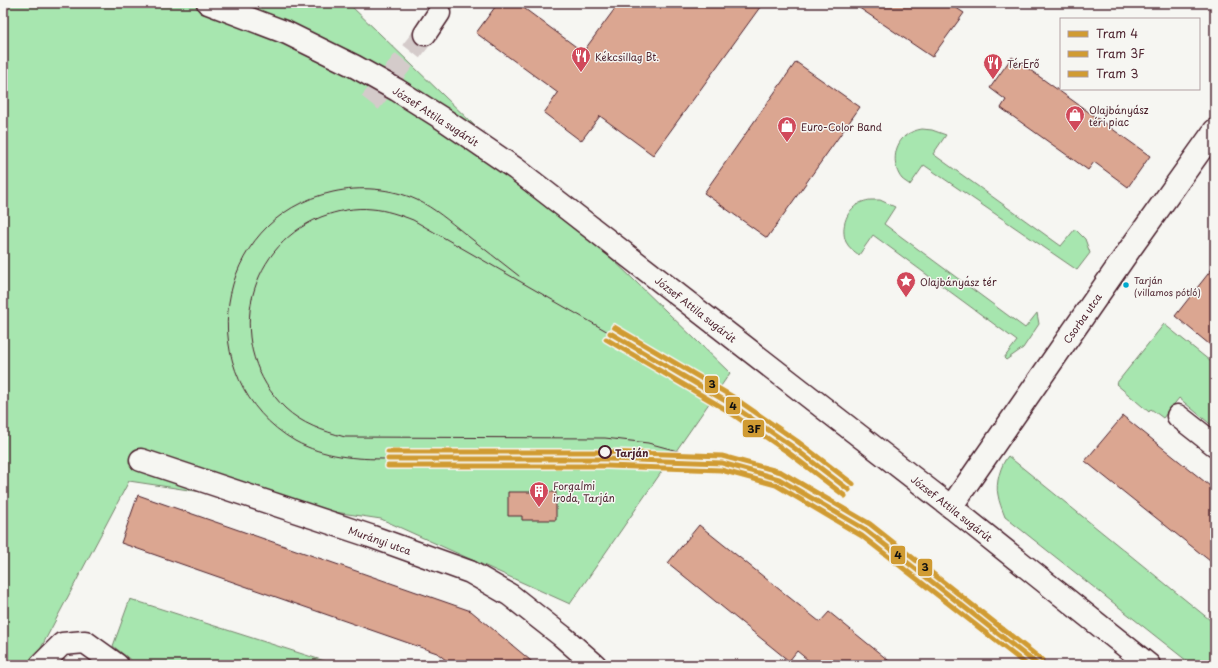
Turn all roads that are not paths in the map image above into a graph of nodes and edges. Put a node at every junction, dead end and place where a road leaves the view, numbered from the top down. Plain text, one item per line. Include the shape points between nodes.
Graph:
1 (209, 4) edge
2 (439, 13) dead end
3 (425, 34) tunnel mouth
4 (1215, 130) edge
5 (1178, 416) dead end
6 (1215, 445) edge
7 (141, 460) dead end
8 (951, 507) junction
9 (41, 665) edge
10 (117, 665) edge
11 (595, 665) edge
12 (1150, 665) edge

1 - 8 main road, József Attila sugárút via 287,33 372,76 443,119 516,169
2 - 3 main road
4 - 8 main road, Csorba utca
5 - 6 main road
7 - 11 main road, Murányi utca via 470,572 510,595
8 - 12 main road, József Attila sugárút
9 - 10 main road via 62,644 85,642

